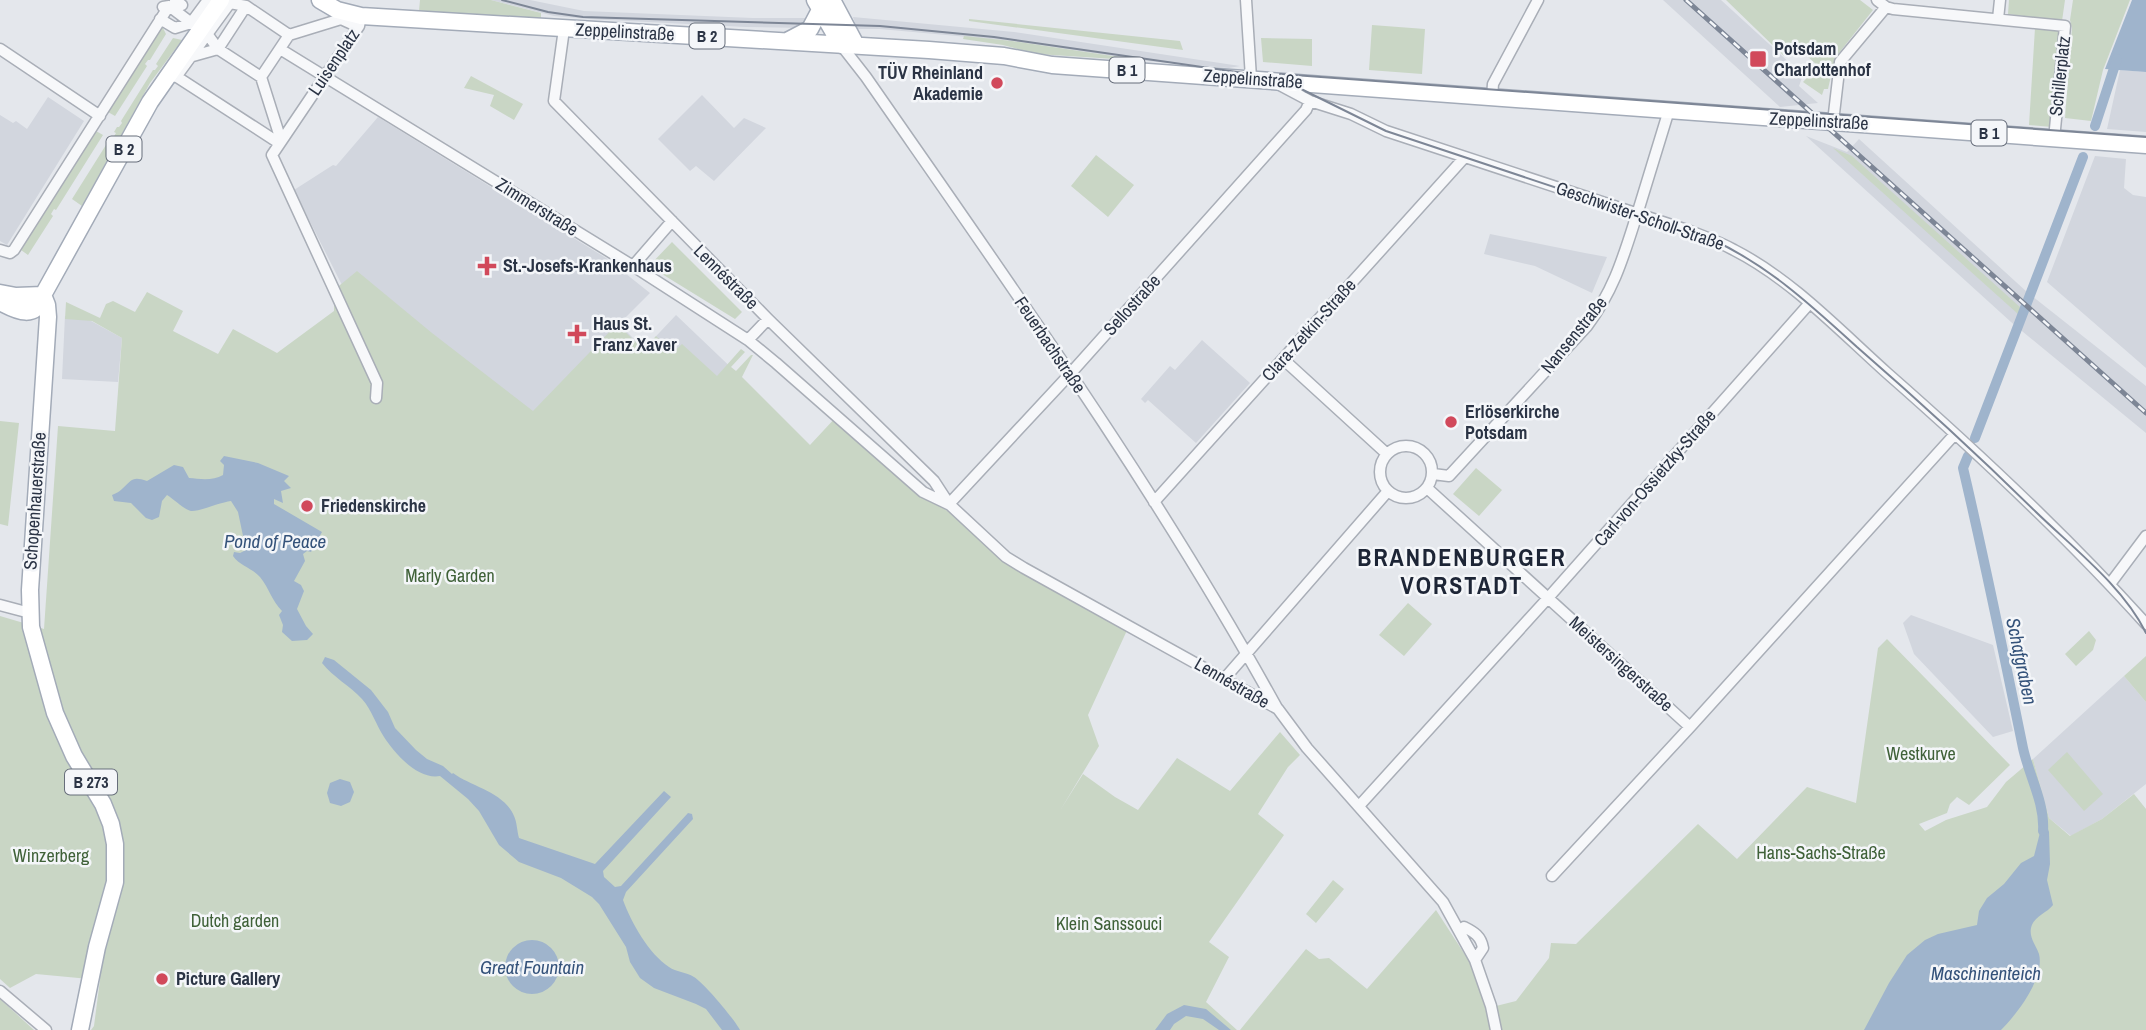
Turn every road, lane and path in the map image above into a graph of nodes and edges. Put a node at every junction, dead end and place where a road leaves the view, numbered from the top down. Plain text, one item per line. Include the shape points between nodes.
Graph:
1 (320, 0) edge
2 (1246, 0) edge
3 (1538, 0) edge
4 (1877, 0) edge
5 (2000, 0) edge
6 (226, 2) edge
7 (822, 3) edge
8 (246, 6) junction
9 (1886, 7) junction
10 (168, 10) edge
11 (200, 10) edge
12 (219, 19) junction
13 (1998, 19) junction
14 (356, 20) junction
15 (232, 28) junction
16 (564, 29) junction
17 (208, 35) junction
18 (289, 36) junction
19 (787, 41) junction
20 (849, 45) junction
21 (0, 49) edge
22 (218, 49) junction
23 (280, 49) junction
24 (192, 57) junction
25 (173, 74) junction
26 (324, 76) junction
27 (261, 78) junction
28 (1251, 78) junction
29 (1271, 80) junction
30 (1492, 97) junction
31 (1310, 102) junction
32 (1669, 110) junction
33 (100, 116) junction
34 (1833, 122) junction
35 (279, 138) junction
36 (2054, 139) junction
37 (2146, 145) edge
38 (1464, 158) junction
39 (1637, 214) junction
40 (672, 221) junction
41 (5, 251) edge
42 (633, 266) junction
43 (0, 293) edge
44 (43, 295) junction
45 (0, 302) edge
46 (1809, 304) junction
47 (768, 319) junction
48 (748, 340) junction
49 (1283, 359) junction
50 (1070, 374) junction
51 (376, 398) dead end
52 (1955, 434) junction
53 (1387, 454) junction
54 (1433, 474) junction
55 (1427, 488) junction
56 (1388, 491) junction
57 (1154, 502) junction
58 (949, 504) junction
59 (2146, 536) edge
60 (2110, 584) junction
61 (1548, 598) junction
62 (0, 605) edge
63 (30, 612) junction
64 (2146, 624) edge
65 (1247, 654) junction
66 (1225, 678) junction
67 (1278, 709) junction
68 (1690, 727) junction
69 (1359, 806) junction
70 (1552, 876) dead end
71 (1465, 926) junction
72 (1475, 960) junction
73 (0, 991) edge
74 (46, 1030) edge
75 (80, 1030) edge
76 (1496, 1030) edge

1 - 14 main road, Luisenplatz / B 2
2 - 28 street
3 - 30 street via 1493,84
4 - 9 street
5 - 13 street
6 - 8 street
6 - 12 street
6 - 25 main road, B 2
7 - 19 main road via 810,29
7 - 20 main road
8 - 15 street
8 - 18 street
9 - 13 street, Schillerplatz
9 - 34 street via 1840,62
10 - 11 street via 174,28
10 - 33 street
12 - 15 street
12 - 17 street
13 - 36 street, Schillerplatz via 2066,26
14 - 16 main road, Zeppelinstraße / B 2
14 - 18 street via 341,19
14 - 26 street, Luisenplatz via 359,26
15 - 22 street
16 - 19 main road, Zeppelinstraße / B 2
16 - 40 street, Lennéstraße via 554,101
17 - 22 street
17 - 24 street
18 - 23 street
19 - 20 main road, Zeppelinstraße / B 2
20 - 28 main road, Zeppelinstraße / B 1
20 - 50 street, Feuerbachstraße via 866,77
21 - 33 street
22 - 24 street
22 - 27 street
23 - 26 street, Zimmerstraße
23 - 27 street
24 - 25 street
25 - 35 street
25 - 44 main road, B 2 via 150,102
26 - 35 street, Luisenplatz
26 - 42 street, Zimmerstraße
27 - 35 street
28 - 29 main road, Zeppelinstraße / B 1
29 - 30 main road, Zeppelinstraße / B 1
29 - 31 street, Geschwister-Scholl-Straße
30 - 32 main road, Zeppelinstraße / B 1
31 - 38 street, Geschwister-Scholl-Straße
31 - 50 street, Sellostraße
32 - 34 main road, Zeppelinstraße / B 1
32 - 39 street, Nansenstraße
33 - 41 street via 14,250
34 - 36 main road, Zeppelinstraße / B 1
35 - 51 street via 272,155 377,383
36 - 37 main road, Zeppelinstraße / B 1
38 - 39 street, Geschwister-Scholl-Straße
38 - 49 street, Clara-Zetkin-Straße
39 - 46 street, Geschwister-Scholl-Straße via 1734,250
39 - 54 street, Nansenstraße via 1615,281 1587,326 1449,476
40 - 42 street
40 - 47 street, Lennéstraße
42 - 48 street, Zimmerstraße
43 - 44 main road
44 - 45 main road via 31,312
44 - 63 main road, Schopenhauerstraße / B 273 via 48,317
46 - 52 street, Geschwister-Scholl-Straße
46 - 61 street, Carl-von-Ossietzky-Straße
47 - 48 street
47 - 58 street, Lennéstraße via 934,481
48 - 58 street, Lennéstraße via 923,492
49 - 53 street
49 - 57 street, Clara-Zetkin-Straße
50 - 57 street, Feuerbachstraße
50 - 58 street, Sellostraße
52 - 60 street, Geschwister-Scholl-Straße
52 - 68 street
53 - 54 street via 1401,446 1417,447 1429,458
53 - 56 street via 1380,477
54 - 55 street
55 - 56 street via 1404,498
55 - 61 street, Meistersingerstraße
56 - 65 street
57 - 65 street, Feuerbachstraße
58 - 66 street, Lennéstraße via 1006,557
59 - 60 street
60 - 64 street, Geschwister-Scholl-Straße
61 - 68 street, Meistersingerstraße
61 - 69 street, Carl-von-Ossietzky-Straße
62 - 63 street
63 - 75 main road, Schopenhauerstraße / B 273 via 55,713 74,757 103,804 115,844 115,882
65 - 66 street
65 - 67 street, Feuerbachstraße
66 - 67 street, Lennéstraße
67 - 69 street, Lennéstraße
68 - 70 street
69 - 71 street, Lennéstraße
71 - 72 street, Lennéstraße
71 - 72 street, Lennéstraße via 1481,939 1483,948
72 - 76 street, Lennéstraße
73 - 74 street

